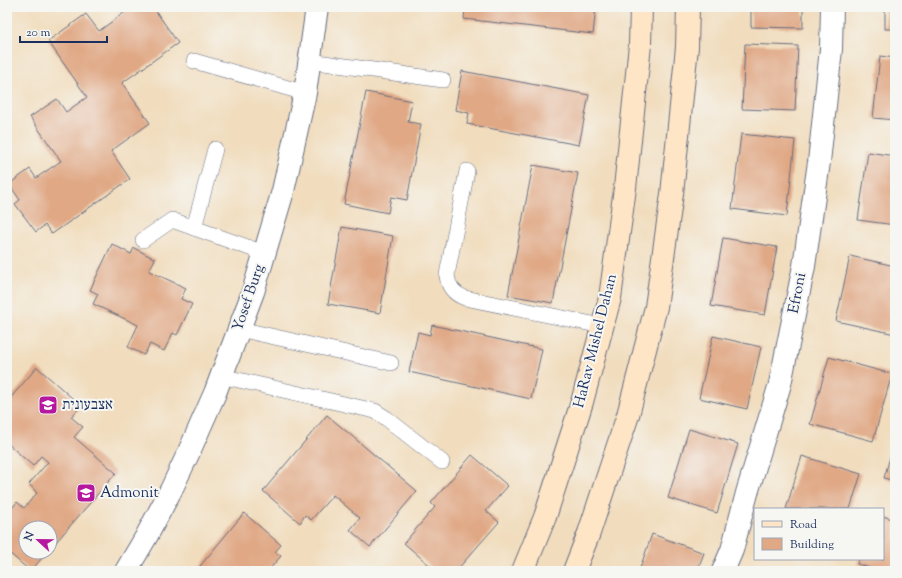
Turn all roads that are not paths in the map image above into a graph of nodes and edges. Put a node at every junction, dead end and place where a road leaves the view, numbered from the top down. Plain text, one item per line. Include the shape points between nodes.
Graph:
1 (317, 7) edge
2 (641, 7) edge
3 (688, 7) edge
4 (832, 7) edge
5 (310, 60) junction
6 (194, 61) dead end
7 (443, 80) dead end
8 (305, 93) junction
9 (215, 149) dead end
10 (467, 171) dead end
11 (194, 228) junction
12 (144, 240) dead end
13 (264, 253) junction
14 (602, 326) junction
15 (239, 329) junction
16 (391, 363) dead end
17 (221, 376) junction
18 (442, 462) dead end
19 (126, 571) edge
20 (523, 571) edge
21 (574, 571) edge
22 (723, 571) edge

1 - 5 street, Yosef Burg
2 - 14 street, HaRav Mishel Dahan via 640,45 625,188 610,298
3 - 21 street via 687,47 672,194 656,307 628,416
4 - 22 street, Efroni via 831,57 804,266 780,384 732,550
5 - 7 lane
5 - 8 street, Yosef Burg
6 - 8 lane
8 - 13 street, Yosef Burg via 283,191
9 - 11 lane
10 - 14 lane via 447,275 451,289 465,298
11 - 12 lane via 172,220
11 - 13 lane
13 - 15 street, Yosef Burg
14 - 20 street, HaRav Mishel Dahan via 578,416 545,517
15 - 16 lane
15 - 17 street, Yosef Burg
17 - 18 lane via 375,411
17 - 19 street, Yosef Burg via 171,490

